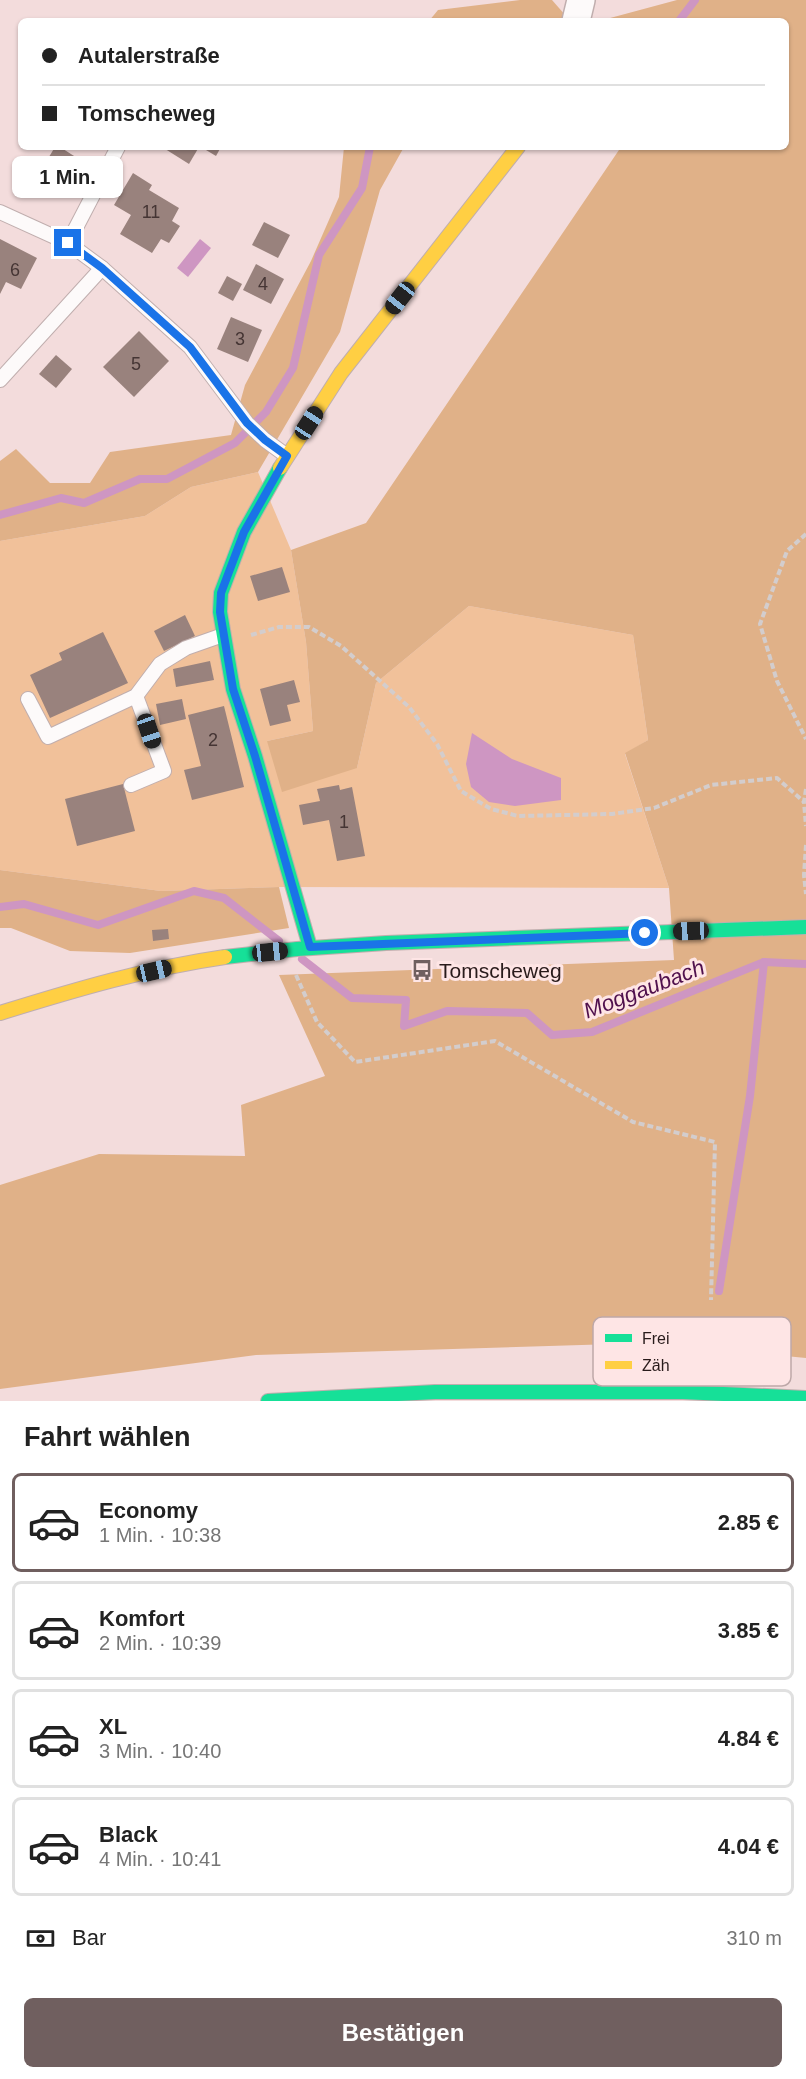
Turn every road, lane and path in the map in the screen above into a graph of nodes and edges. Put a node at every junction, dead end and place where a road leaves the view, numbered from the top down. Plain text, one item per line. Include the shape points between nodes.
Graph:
1 (581, 0) edge
2 (577, 18) edge
3 (116, 150) edge
4 (516, 150) edge
5 (0, 212) edge
6 (68, 243) junction
7 (102, 268) junction
8 (0, 380) edge
9 (287, 456) junction
10 (806, 534) edge
11 (224, 639) junction
12 (136, 696) junction
13 (28, 699) dead end
14 (806, 739) edge
15 (132, 784) dead end
16 (806, 789) edge
17 (804, 802) junction
18 (806, 826) edge
19 (806, 845) edge
20 (806, 894) edge
21 (806, 927) edge
22 (310, 947) junction
23 (286, 950) junction
24 (0, 1013) edge
25 (711, 1300) dead end
26 (806, 1398) edge
27 (268, 1401) edge

1 - 2 street
3 - 6 lane
4 - 9 main road via 341,373
5 - 6 lane
6 - 7 lane
7 - 8 lane
7 - 9 lane via 190,347 247,423
9 - 11 main road via 244,532 228,571 221,593
10 - 14 path via 787,551 760,624 777,681
11 - 12 lane via 186,648 160,664
11 - 17 path via 279,627 309,627 341,646 409,706 437,744 461,791 491,809 518,816 612,814 654,808 711,785 777,778
11 - 22 main road via 233,689
12 - 13 lane via 48,737
12 - 15 lane via 164,771
16 - 17 path
17 - 18 path
19 - 20 path
21 - 22 main road
22 - 23 main road
23 - 24 main road via 176,965
23 - 25 path via 317,1022 355,1062 495,1041 633,1122 716,1142
26 - 27 main road via 683,1392 435,1392

